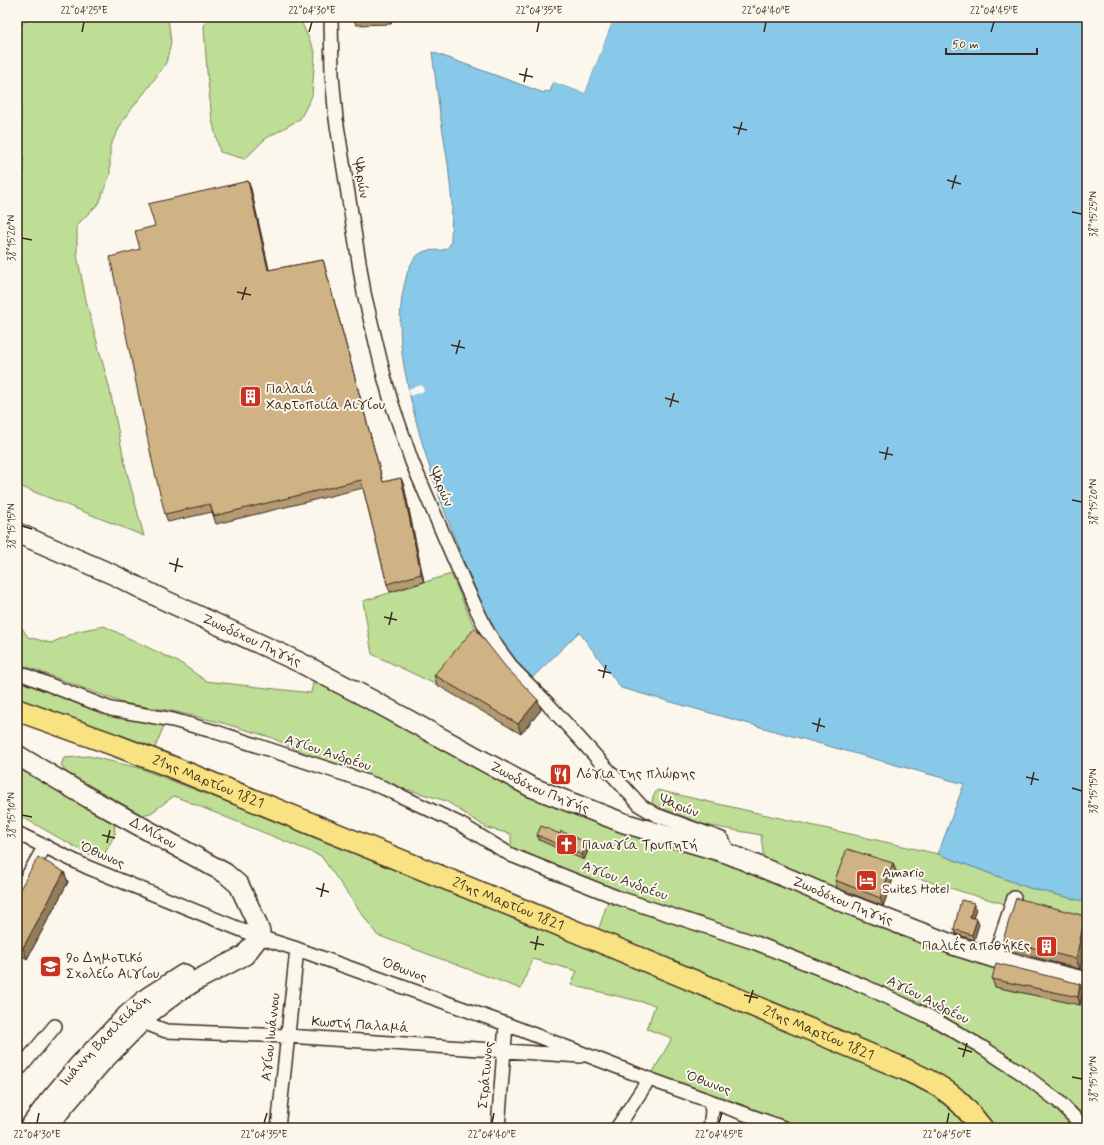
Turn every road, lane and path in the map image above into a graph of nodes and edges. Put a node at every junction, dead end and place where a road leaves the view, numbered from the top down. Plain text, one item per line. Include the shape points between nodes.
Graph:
1 (331, 17) edge
2 (17, 533) edge
3 (17, 672) edge
4 (17, 710) edge
5 (17, 755) edge
6 (17, 832) edge
7 (45, 846) junction
8 (729, 854) junction
9 (17, 895) edge
10 (1014, 898) edge
11 (259, 937) junction
12 (297, 949) junction
13 (994, 958) junction
14 (1087, 982) edge
15 (134, 1019) junction
16 (506, 1024) junction
17 (54, 1026) dead end
18 (288, 1036) junction
19 (504, 1052) junction
20 (594, 1057) junction
21 (17, 1069) edge
22 (649, 1079) junction
23 (710, 1101) junction
24 (502, 1125) edge
25 (29, 1128) edge
26 (47, 1128) edge
27 (278, 1128) edge
28 (617, 1128) edge
29 (710, 1128) edge
30 (784, 1128) edge
31 (982, 1128) edge
32 (1085, 1128) edge

1 - 8 street, Ψαρών via 336,119 366,301 384,376 412,462 467,589 487,631 514,670 641,806 656,815 722,839
2 - 8 main road, Ζωοδόχου Πηγής via 114,575 299,662 531,787 624,823
3 - 32 street, Αγίου Ανδρέου via 111,709 173,720 216,732 384,788 460,824 511,855 616,897 756,943 866,987 930,1017 980,1046 1058,1101
4 - 31 main road, 21ης Μαρτίου 1821 via 167,765 584,934 902,1068 950,1094
5 - 11 main road, Δ.Μίχου via 225,873 239,886 256,921
6 - 7 street, Όθωνος
7 - 9 street
7 - 11 street, Όθωνος via 87,867
8 - 13 main road, Ζωοδόχου Πηγής via 930,936
10 - 13 street
11 - 12 street, Όθωνος
11 - 15 main road, Ιωάννη Βασιλειάδη via 235,946 191,969 148,997
12 - 16 street, Όθωνος
12 - 18 street, Αγίου Ιωάννου
13 - 14 main road, Ζωοδόχου Πηγής
15 - 18 street, Κωστή Παλαμά via 166,1031
15 - 25 main road, Ιωάννη Βασιλειάδη via 80,1065
15 - 26 main road, Ιωάννη Βασιλειάδη
16 - 19 street, Στράτωνος
16 - 20 street, Όθωνος
17 - 21 street
18 - 19 street, Κωστή Παλαμά
18 - 27 street, Αγίου Ιωάννου
19 - 20 street, Κωστή Παλαμά
19 - 24 street, Στράτωνος
20 - 22 street, Όθωνος
22 - 23 street, Όθωνος
22 - 28 street
23 - 29 street
23 - 30 street, Όθωνος

